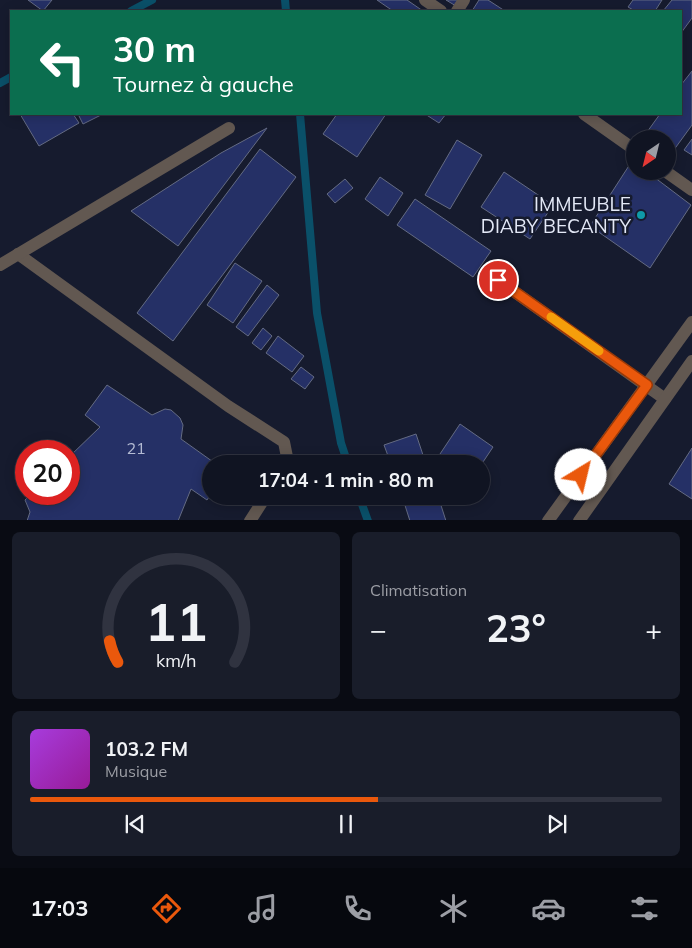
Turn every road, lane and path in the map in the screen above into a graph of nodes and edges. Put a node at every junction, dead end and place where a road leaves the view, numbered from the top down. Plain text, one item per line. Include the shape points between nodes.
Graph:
1 (425, 0) edge
2 (439, 10) edge
3 (585, 115) edge
4 (229, 128) dead end
5 (626, 144) edge
6 (676, 179) edge
7 (692, 190) edge
8 (18, 254) junction
9 (0, 265) edge
10 (498, 280) dead end
11 (692, 322) edge
12 (692, 360) edge
13 (647, 385) junction
14 (665, 399) junction
15 (287, 455) edge
16 (260, 505) edge
17 (250, 520) edge
18 (548, 520) edge
19 (578, 520) edge

1 - 2 street
3 - 5 street
4 - 8 street
6 - 7 street
8 - 9 street
8 - 15 street via 228,406 284,442
10 - 13 street
11 - 13 street
12 - 14 street
13 - 14 street
13 - 18 street
14 - 19 street
16 - 17 street

